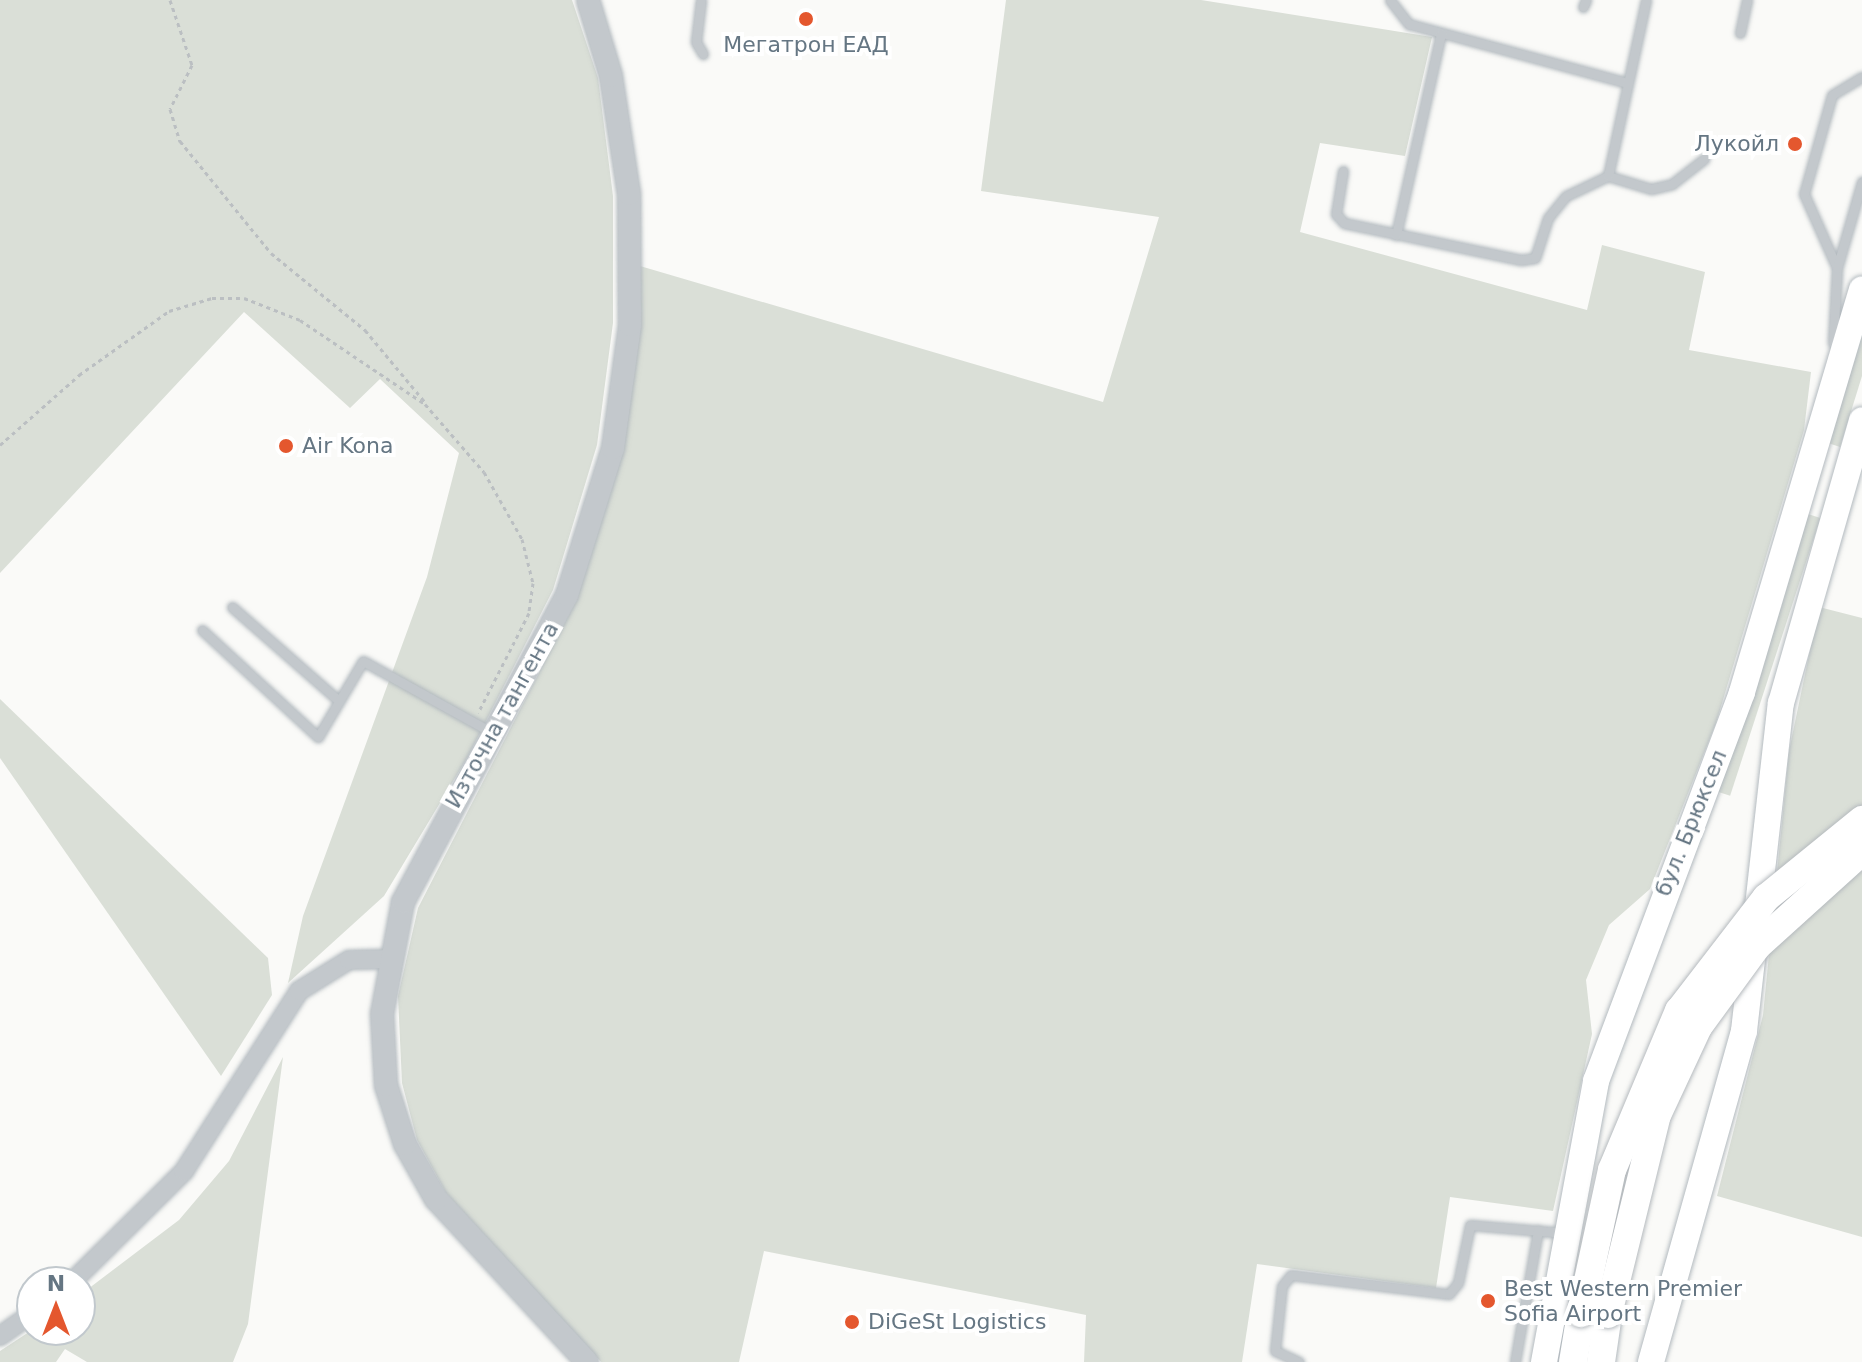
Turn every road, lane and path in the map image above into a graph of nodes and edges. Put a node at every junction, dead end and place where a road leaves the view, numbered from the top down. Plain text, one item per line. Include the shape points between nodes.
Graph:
1 (170, 0) edge
2 (588, 0) edge
3 (701, 0) edge
4 (1390, 0) edge
5 (1646, 0) edge
6 (1747, 0) edge
7 (1441, 33) junction
8 (1740, 33) dead end
9 (703, 54) dead end
10 (1862, 77) edge
11 (1627, 83) junction
12 (1704, 159) dead end
13 (1343, 171) dead end
14 (1608, 176) junction
15 (1862, 182) edge
16 (1396, 235) junction
17 (1837, 268) junction
18 (1862, 289) edge
19 (1831, 395) junction
20 (429, 408) junction
21 (1862, 420) edge
22 (0, 445) edge
23 (232, 607) dead end
24 (202, 630) dead end
25 (339, 701) junction
26 (475, 723) junction
27 (496, 735) junction
28 (1862, 820) edge
29 (1862, 851) edge
30 (389, 959) junction
31 (1538, 1230) junction
32 (1565, 1233) junction
33 (88, 1266) edge
34 (1595, 1314) junction
35 (587, 1362) edge
36 (1299, 1362) edge
37 (1515, 1362) edge
38 (1544, 1362) edge
39 (1573, 1362) edge
40 (1601, 1362) edge
41 (1651, 1362) edge

1 - 20 path via 192,65 170,109 180,141 262,243 365,330
2 - 27 street, Източна тангента via 611,76 629,194 630,325 613,448 567,595
3 - 9 lane via 696,42
4 - 7 lane via 1409,24
5 - 11 lane
6 - 8 lane
7 - 11 lane
7 - 16 lane
10 - 17 lane via 1832,95 1804,194
11 - 14 lane
12 - 14 lane via 1672,184 1651,189
13 - 16 lane via 1336,214 1344,223
14 - 16 lane via 1566,196 1548,218 1535,258
15 - 17 lane
17 - 19 lane
18 - 19 main road, бул. Брюксел
19 - 32 main road, бул. Брюксел via 1738,704 1619,1005
20 - 22 path via 390,374 300,320 244,298 212,298 169,311 79,375
20 - 26 path via 484,472 531,561 529,613
21 - 41 main road via 1781,703 1744,1031
23 - 25 lane
24 - 25 lane via 318,737
25 - 26 lane via 363,661
26 - 27 lane
27 - 30 street, Източна тангента via 403,902
28 - 34 main road, bridge via 1766,898 1679,1011 1612,1170
29 - 34 main road, bridge via 1757,946 1698,1027 1653,1130
30 - 33 street via 349,960 299,991 184,1171
30 - 35 street, Източна тангента via 382,1014 386,1085 405,1144 436,1199
31 - 32 lane
31 - 36 lane via 1470,1225 1458,1283 1449,1294 1287,1278 1275,1351
31 - 37 lane
32 - 38 main road, бул. Брюксел
34 - 39 main road
34 - 40 main road

